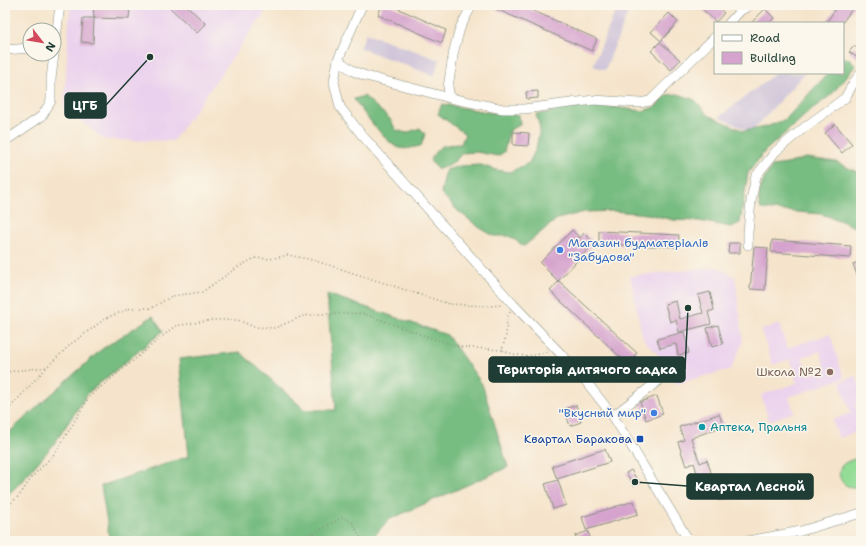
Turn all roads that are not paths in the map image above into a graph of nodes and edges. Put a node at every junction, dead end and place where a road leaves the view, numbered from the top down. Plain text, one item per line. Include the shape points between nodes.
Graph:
1 (60, 5) edge
2 (362, 5) edge
3 (472, 5) edge
4 (750, 5) edge
5 (58, 22) edge
6 (730, 22) edge
7 (714, 37) edge
8 (22, 49) edge
9 (5, 50) edge
10 (338, 60) junction
11 (53, 62) edge
12 (861, 73) edge
13 (450, 98) junction
14 (5, 141) edge
15 (748, 245) dead end
16 (662, 378) dead end
17 (613, 416) junction
18 (861, 513) edge
19 (689, 541) edge
20 (748, 541) edge

1 - 5 street
2 - 10 street
3 - 13 street via 460,28 454,50 448,87
4 - 6 street
7 - 13 street via 650,101 639,103 594,100 524,109 503,109
8 - 9 street
10 - 13 street via 366,76
10 - 17 street via 334,82 340,107 361,134 513,304 581,375
11 - 14 street via 51,101 42,116
12 - 15 street via 845,98 805,126 776,151 756,176 751,201
16 - 17 street
17 - 19 street
18 - 20 street via 801,531

